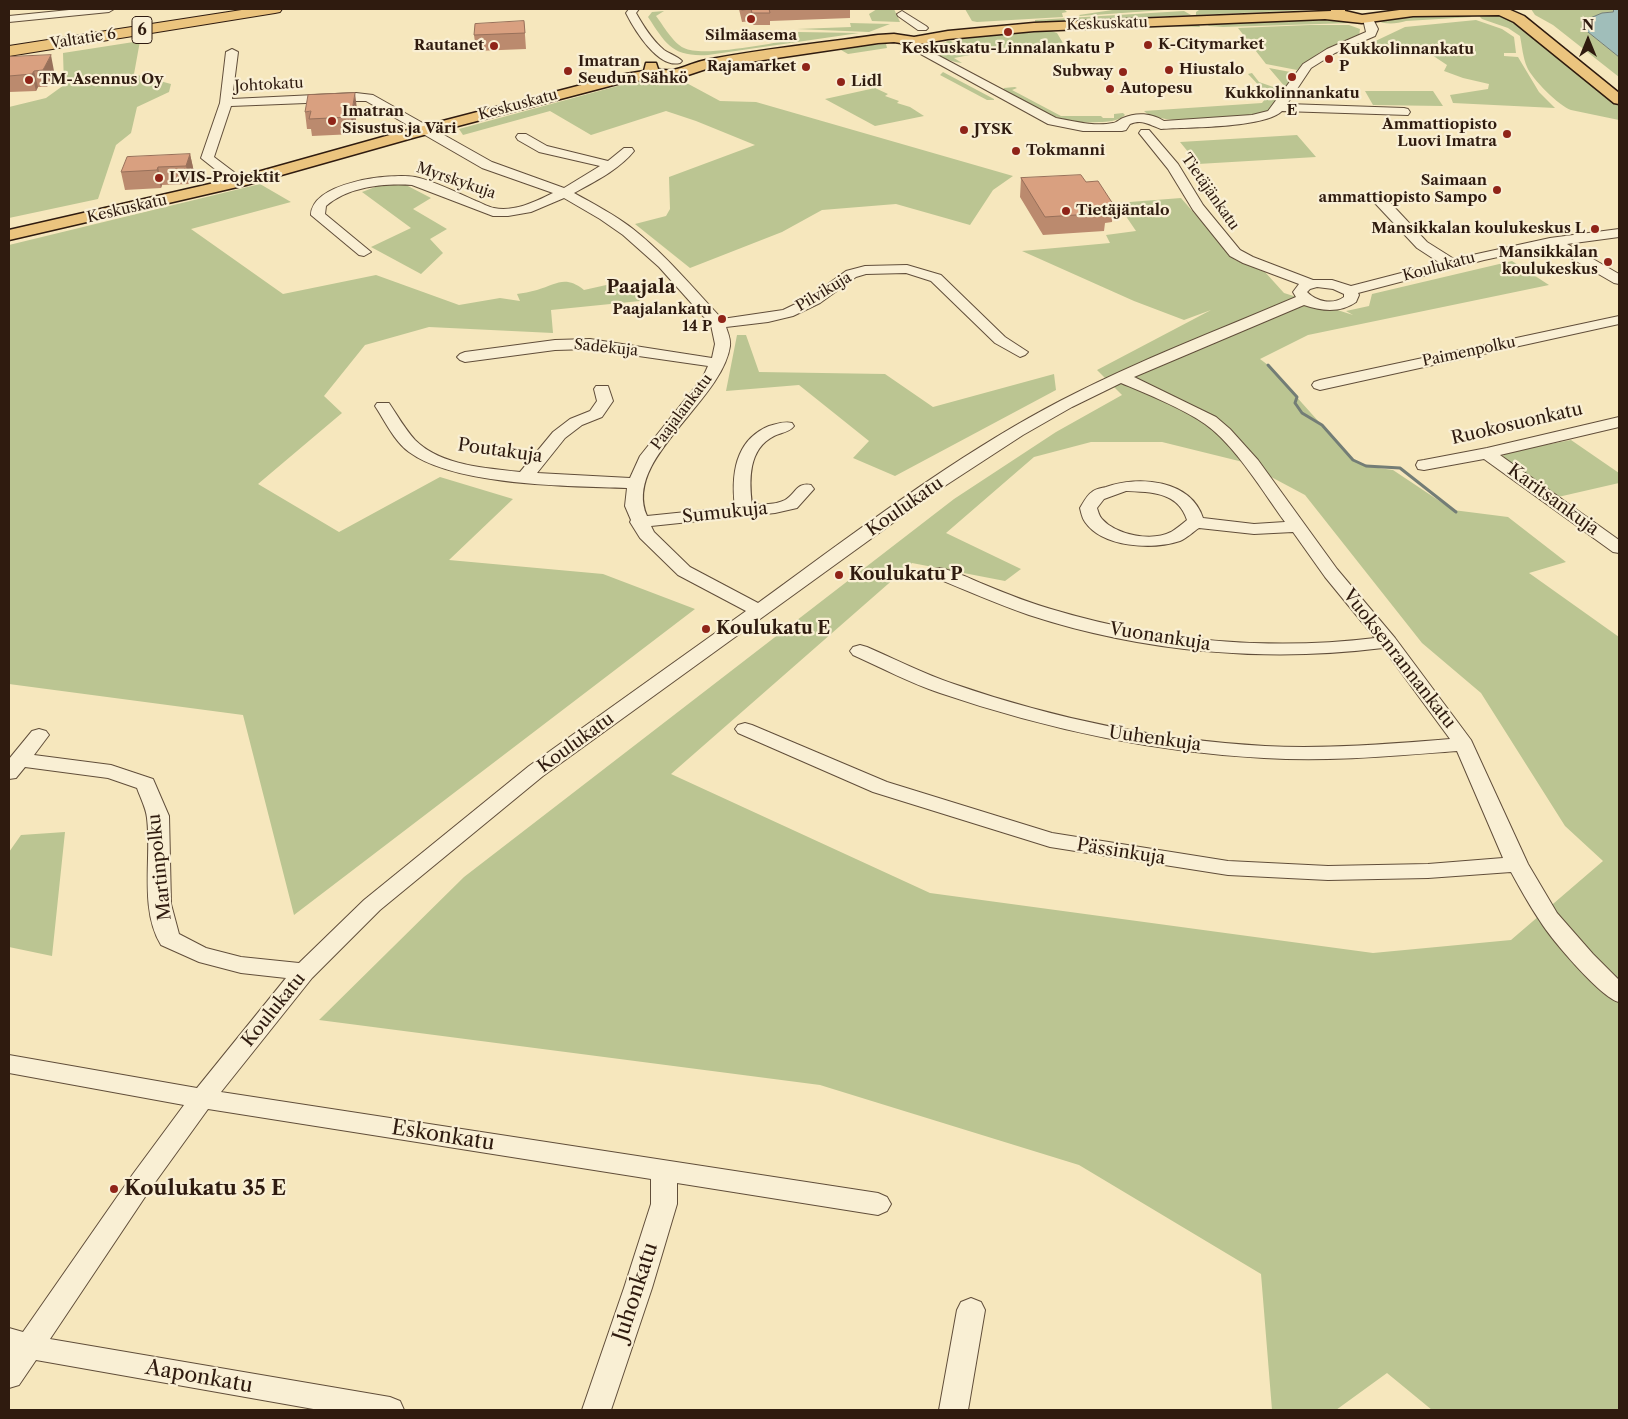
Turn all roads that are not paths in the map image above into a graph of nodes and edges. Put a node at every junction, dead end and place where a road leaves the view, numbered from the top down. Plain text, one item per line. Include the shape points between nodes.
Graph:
1 (109, 9) edge
2 (235, 9) edge
3 (275, 9) edge
4 (1402, 9) edge
5 (1522, 9) edge
6 (626, 10) edge
7 (1498, 10) edge
8 (1342, 13) edge
9 (1373, 13) edge
10 (9, 18) edge
11 (898, 27) edge
12 (926, 34) junction
13 (1356, 40) junction
14 (9, 44) edge
15 (9, 51) edge
16 (232, 52) dead end
17 (934, 57) junction
18 (683, 65) junction
19 (654, 68) junction
20 (1619, 83) edge
21 (1619, 100) edge
22 (226, 103) junction
23 (1279, 108) junction
24 (1404, 112) dead end
25 (1161, 125) junction
26 (1122, 127) junction
27 (426, 130) junction
28 (1145, 133) junction
29 (522, 137) dead end
30 (628, 151) dead end
31 (610, 165) junction
32 (240, 182) junction
33 (564, 193) junction
34 (1378, 197) dead end
35 (1619, 233) edge
36 (9, 235) edge
37 (1554, 242) junction
38 (364, 252) dead end
39 (1450, 263) junction
40 (1619, 280) edge
41 (1311, 284) junction
42 (1349, 291) junction
43 (1304, 299) junction
44 (1619, 320) edge
45 (718, 324) junction
46 (1020, 352) dead end
47 (465, 357) dead end
48 (718, 363) junction
49 (1121, 377) junction
50 (1320, 385) dead end
51 (602, 389) dead end
52 (383, 406) dead end
53 (1619, 422) edge
54 (786, 426) dead end
55 (1487, 453) junction
56 (1424, 465) dead end
57 (526, 476) junction
58 (636, 483) junction
59 (805, 489) dead end
60 (744, 511) junction
61 (639, 522) junction
62 (1196, 522) junction
63 (1296, 527) junction
64 (1619, 548) edge
65 (940, 573) dead end
66 (760, 611) junction
67 (1388, 642) junction
68 (860, 652) dead end
69 (745, 729) dead end
70 (39, 735) dead end
71 (1464, 744) junction
72 (14, 767) edge
73 (1517, 864) junction
74 (304, 972) junction
75 (1619, 994) edge
76 (9, 1064) edge
77 (202, 1099) junction
78 (664, 1171) junction
79 (878, 1204) dead end
80 (971, 1310) dead end
81 (19, 1343) edge
82 (9, 1376) edge
83 (390, 1410) edge
84 (596, 1410) edge
85 (953, 1410) edge

1 - 10 street
2 - 14 highway, Valtatie 6 / 6
3 - 15 highway, Valtatie 6 / 6
4 - 9 main road
5 - 7 main road
5 - 20 main road via 1524,14 1549,28
6 - 18 street via 652,46
6 - 19 street via 653,58
7 - 9 main road
7 - 21 main road via 1519,19
8 - 9 main road, Keskuskatu
8 - 12 main road, Keskuskatu
8 - 13 street via 1364,28 1364,34
9 - 13 street via 1372,32
11 - 12 main road, Keskuskatu
11 - 12 street
11 - 17 street
11 - 18 main road via 878,39
12 - 17 street via 924,45
13 - 23 street via 1320,56 1307,66
16 - 22 street
17 - 26 street via 1052,121 1083,127
18 - 19 main road, Keskuskatu via 678,74
19 - 27 main road, Keskuskatu
22 - 27 street, Johtokatu via 356,96 369,98
22 - 32 street via 207,158
23 - 24 street
23 - 25 street via 1272,114 1252,119
25 - 26 street via 1136,118 1124,121
25 - 28 street via 1160,130
26 - 28 street via 1131,132
27 - 32 main road, Keskuskatu
27 - 33 street via 487,165
28 - 41 street, Tietäjänkatu via 1235,253
29 - 31 street via 543,149
30 - 31 street
31 - 33 street
32 - 36 main road, Keskuskatu
33 - 38 street, Myrskykuja via 524,210 510,212 494,212 414,181 384,180 330,195 319,206 318,215
33 - 45 street via 628,232 664,264
34 - 39 street via 1422,244
35 - 37 street, Koulukatu
37 - 39 street, Koulukatu
37 - 40 street
39 - 42 street, Koulukatu
41 - 42 street, Tietäjänkatu via 1332,284
41 - 43 street via 1300,292
42 - 43 street via 1351,299 1343,304 1318,304
43 - 49 street, Koulukatu
44 - 50 street, Paimenpolku
45 - 46 street, Pilvikuja via 788,313 814,300 851,274 865,270 907,269 936,278 1000,340
45 - 48 street, Paajalankatu via 723,344
47 - 48 street, Sadekuja via 556,345 590,344
48 - 58 street, Paajalankatu via 705,386 646,460
49 - 63 street, Vuoksenrannankatu via 1210,420 1224,432 1252,464
49 - 66 street, Koulukatu via 1017,432 931,487
51 - 57 street via 605,401 596,414 559,434
52 - 57 street, Poutakuja via 414,449 429,458 472,471
53 - 55 street, Ruokosuonkatu
54 - 60 street via 757,440 745,460 740,486
55 - 56 street, Ruokosuonkatu
55 - 64 street, Karitsankuja
57 - 58 street, Poutakuja
58 - 61 street, Paajalankatu via 634,506
59 - 60 street, Sumukuja via 791,504
60 - 61 street, Sumukuja
61 - 66 street, Paajalankatu via 646,534 684,571
62 - 62 street via 1194,511 1187,502 1175,494 1142,486 1116,488 1096,495 1089,503 1088,512 1093,522 1118,537 1136,541 1175,537
62 - 63 street via 1254,529
63 - 67 street, Vuoksenrannankatu
65 - 67 street, Vuonankuja via 1027,608 1068,620 1182,642 1302,650
66 - 74 street, Koulukatu via 536,771 372,905
67 - 71 street, Vuoksenrannankatu
68 - 71 street, Uuhenkuja via 945,688 1041,718 1137,739 1303,753
69 - 73 street, Pässinkuja via 880,787 1050,840 1228,868 1328,873 1418,872
70 - 72 street, Martinpolku
71 - 73 street, Vuoksenrannankatu
72 - 74 street, Martinpolku via 111,772 146,784 158,816 160,904 168,939 199,954 240,965
73 - 75 street, Vuoksenrannankatu via 1549,918
74 - 77 street, Koulukatu
76 - 77 street, Eskonkatu
77 - 78 street, Eskonkatu
77 - 81 street, Koulukatu
78 - 79 street, Eskonkatu
78 - 84 street, Juhonkatu via 664,1204
80 - 85 street
81 - 82 street, Koulukatu
81 - 83 street, Aaponkatu

